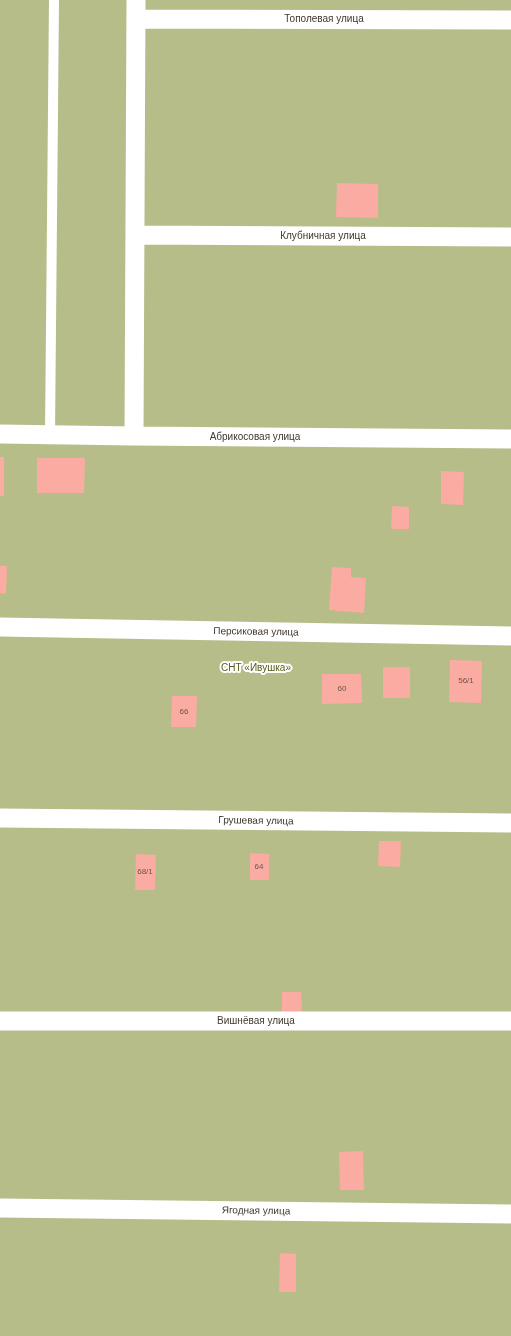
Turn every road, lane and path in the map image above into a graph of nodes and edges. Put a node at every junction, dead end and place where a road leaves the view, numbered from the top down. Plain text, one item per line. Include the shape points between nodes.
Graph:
1 (54, 0) edge
2 (136, 0) edge
3 (136, 19) junction
4 (511, 20) edge
5 (135, 235) junction
6 (511, 237) edge
7 (0, 434) edge
8 (50, 435) junction
9 (134, 436) junction
10 (511, 439) edge
11 (0, 627) edge
12 (511, 636) edge
13 (0, 818) edge
14 (511, 823) edge
15 (0, 1021) edge
16 (511, 1021) edge
17 (0, 1208) edge
18 (511, 1214) edge

1 - 8 lane
2 - 3 street
3 - 4 street, Тополевая улица
3 - 5 street
5 - 6 street, Клубничная улица
5 - 9 street
7 - 8 street, Абрикосовая улица
8 - 9 street, Абрикосовая улица
9 - 10 street, Абрикосовая улица
11 - 12 street, Персиковая улица
13 - 14 street, Грушевая улица
15 - 16 street, Вишнёвая улица
17 - 18 street, Ягодная улица

